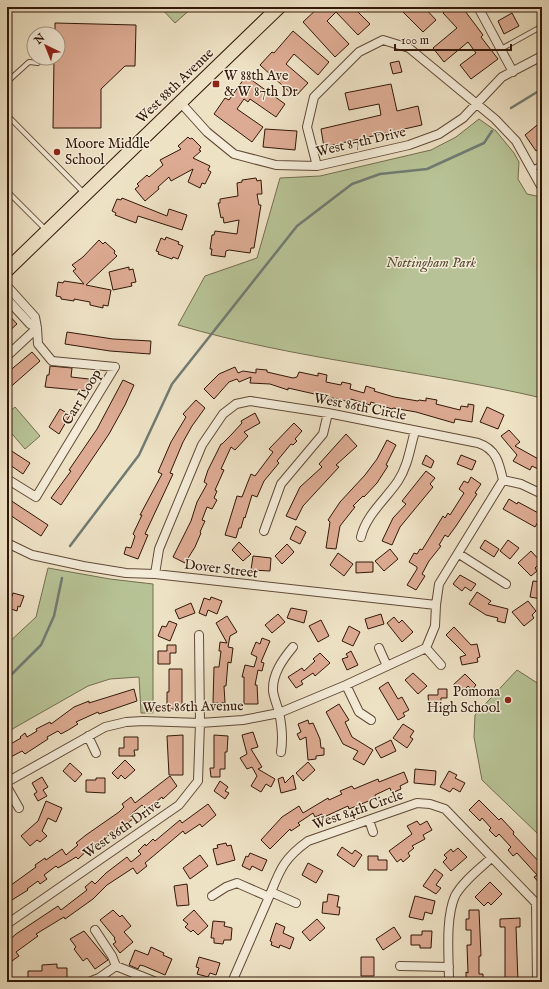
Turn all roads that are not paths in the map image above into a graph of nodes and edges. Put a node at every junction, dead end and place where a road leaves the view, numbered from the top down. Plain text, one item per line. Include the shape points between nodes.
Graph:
1 (279, 7) edge
2 (478, 7) edge
3 (537, 29) dead end
4 (501, 49) junction
5 (542, 56) edge
6 (26, 64) edge
7 (513, 72) junction
8 (7, 82) edge
9 (180, 102) junction
10 (478, 103) junction
11 (7, 115) edge
12 (542, 164) edge
13 (317, 166) junction
14 (531, 170) junction
15 (540, 186) dead end
16 (7, 192) edge
17 (86, 195) junction
18 (48, 232) junction
19 (7, 270) edge
20 (7, 286) edge
21 (7, 299) edge
22 (37, 328) junction
23 (7, 356) edge
24 (328, 413) junction
25 (414, 431) junction
26 (7, 479) edge
27 (503, 480) junction
28 (542, 494) edge
29 (264, 531) dead end
30 (361, 536) dead end
31 (7, 543) edge
32 (459, 554) junction
33 (155, 574) junction
34 (506, 584) dead end
35 (436, 605) junction
36 (199, 635) dead end
37 (293, 647) dead end
38 (379, 648) dead end
39 (426, 648) junction
40 (442, 665) dead end
41 (387, 666) junction
42 (346, 685) junction
43 (279, 713) junction
44 (371, 720) dead end
45 (200, 723) junction
46 (88, 736) junction
47 (281, 752) dead end
48 (96, 753) dead end
49 (7, 782) edge
50 (7, 787) edge
51 (19, 808) dead end
52 (369, 820) junction
53 (373, 832) dead end
54 (492, 858) junction
55 (270, 895) junction
56 (212, 896) dead end
57 (296, 903) dead end
58 (7, 924) edge
59 (95, 930) dead end
60 (539, 963) edge
61 (116, 966) junction
62 (400, 966) dead end
63 (449, 967) junction
64 (89, 982) edge
65 (156, 982) edge
66 (232, 982) edge
67 (449, 982) edge
68 (537, 982) edge

1 - 9 main road, West 88th Avenue
2 - 4 street
3 - 4 lane
4 - 7 street
5 - 7 street, West 87th Drive
6 - 8 lane
7 - 10 street, West 87th Drive via 502,77
9 - 13 street, West 87th Drive via 207,132 234,154 276,165
9 - 17 main road, West 88th Avenue
10 - 13 street, West 87th Drive via 439,134 409,145
10 - 13 street via 409,48 383,40 359,52 314,97 307,127
10 - 14 street via 516,141
11 - 17 lane
12 - 14 lane
14 - 15 street
16 - 18 lane
17 - 18 main road, West 88th Avenue
18 - 19 main road, West 88th Avenue
20 - 22 street, Carr Loop via 35,317
21 - 22 street
22 - 23 street
22 - 26 street, Carr Loop via 38,344 52,361 115,367 36,497
24 - 25 street, West 86th Circle
24 - 29 street via 322,434 281,484
24 - 33 street, West 86th Circle via 250,401 236,404 223,414 202,445 159,549
25 - 27 street, West 86th Circle via 487,446 498,460
25 - 30 street via 406,465 399,480 364,526
27 - 28 street via 521,484
27 - 32 street
31 - 33 street, Dover Street via 32,555 68,563 126,573
32 - 34 street
32 - 35 street via 439,584
33 - 35 street, Dover Street
35 - 39 street via 435,626
36 - 45 street, West 86th Drive
37 - 43 street via 282,660 274,678 273,691
38 - 41 street
39 - 40 street
39 - 41 street, West 86th Avenue
41 - 42 street, West 86th Avenue
42 - 43 street, West 86th Avenue
42 - 44 street via 360,712
43 - 45 street, West 86th Avenue via 243,720
43 - 47 street via 283,739
45 - 46 street, West 86th Avenue via 126,722 105,727
45 - 58 street, West 86th Drive via 198,781 179,805
46 - 48 street
46 - 49 street, West 86th Avenue
50 - 51 street
52 - 53 street
52 - 54 street, West 84th Circle via 416,803 430,804 445,809
52 - 55 street, West 84th Circle via 308,841 297,849 283,865
54 - 60 street, West 84th Circle via 536,903
54 - 63 street via 456,895 450,911
55 - 56 street via 237,883 226,886
55 - 57 street
55 - 66 street, West 84th Circle
59 - 61 street
60 - 68 street, West 84th Circle
61 - 64 street
61 - 65 street
62 - 63 street
63 - 67 street

